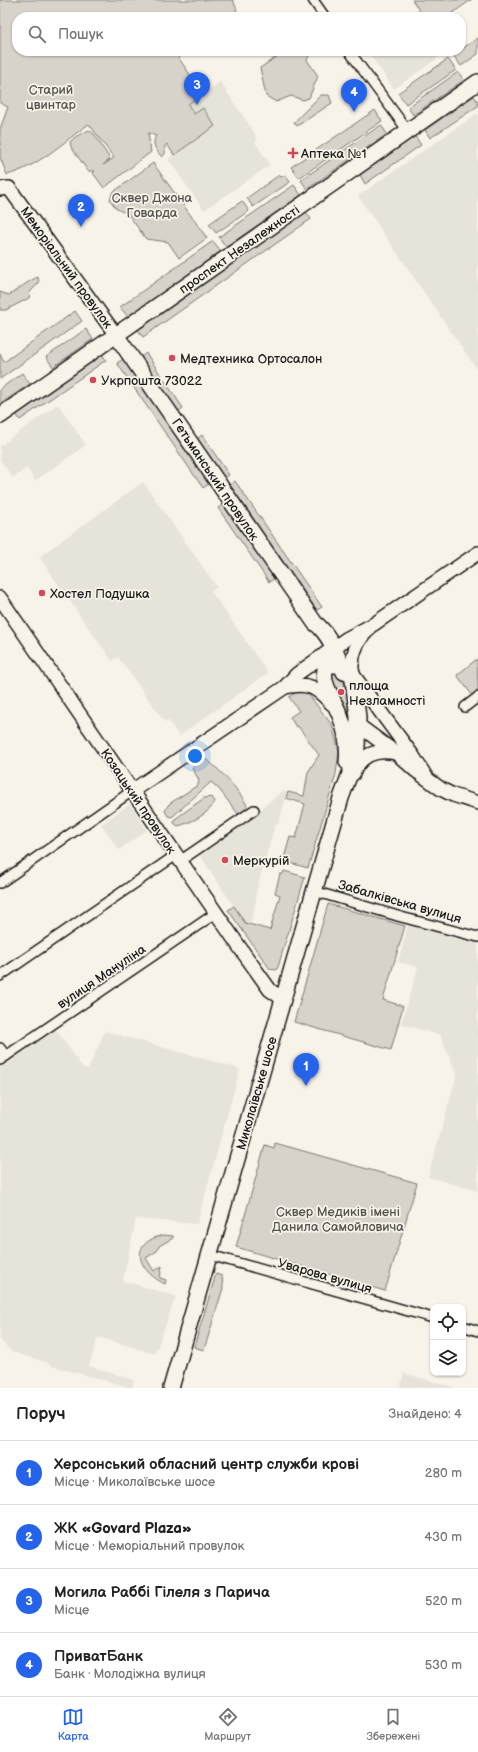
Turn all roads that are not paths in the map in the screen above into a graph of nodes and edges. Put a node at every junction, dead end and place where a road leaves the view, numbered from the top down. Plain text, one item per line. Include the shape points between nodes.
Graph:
1 (313, 0) edge
2 (321, 12) edge
3 (353, 56) edge
4 (478, 82) edge
5 (408, 131) junction
6 (0, 189) edge
7 (116, 335) junction
8 (0, 416) edge
9 (478, 553) edge
10 (0, 598) edge
11 (360, 635) junction
12 (330, 654) junction
13 (285, 687) junction
14 (478, 697) edge
15 (465, 707) dead end
16 (350, 717) junction
17 (401, 749) junction
18 (132, 791) junction
19 (341, 798) junction
20 (478, 803) edge
21 (254, 810) dead end
22 (178, 858) junction
23 (0, 883) edge
24 (314, 891) junction
25 (216, 913) junction
26 (478, 937) edge
27 (0, 976) edge
28 (283, 999) junction
29 (0, 1048) edge
30 (3, 1058) edge
31 (210, 1255) junction
32 (430, 1317) edge
33 (466, 1327) edge
34 (478, 1330) edge
35 (171, 1388) edge

1 - 2 street
3 - 5 street
4 - 5 main road, проспект Незалежності
5 - 7 main road, проспект Незалежності
6 - 7 street, Меморіальний провулок via 9,188
7 - 8 main road, проспект Незалежності
7 - 12 main road, Гетьманський провулок via 315,623
9 - 11 street
10 - 18 street, Козацький провулок
11 - 12 street
11 - 12 street via 346,639
11 - 12 street via 353,654
12 - 13 street via 301,672
12 - 16 main road
12 - 16 main road via 324,669 328,689
12 - 17 street
13 - 16 street via 299,684 311,686
13 - 18 street
14 - 15 street
16 - 17 street
16 - 19 main road
16 - 19 main road via 357,747
17 - 19 street via 364,757 356,767 348,790
17 - 20 street via 415,770 441,789
18 - 22 street, Козацький провулок
18 - 23 street
19 - 24 main road, Миколаївське шосе
21 - 22 street
22 - 25 street, Козацький провулок
22 - 27 street
24 - 26 street, Забалківська вулиця
24 - 28 main road, Миколаївське шосе
25 - 28 street, Козацький провулок via 270,990
25 - 30 street, вулиця Мануліна
28 - 31 main road, Миколаївське шосе
29 - 30 street
31 - 32 street, Уварова вулиця
31 - 35 main road, Миколаївське шосе
33 - 34 street

